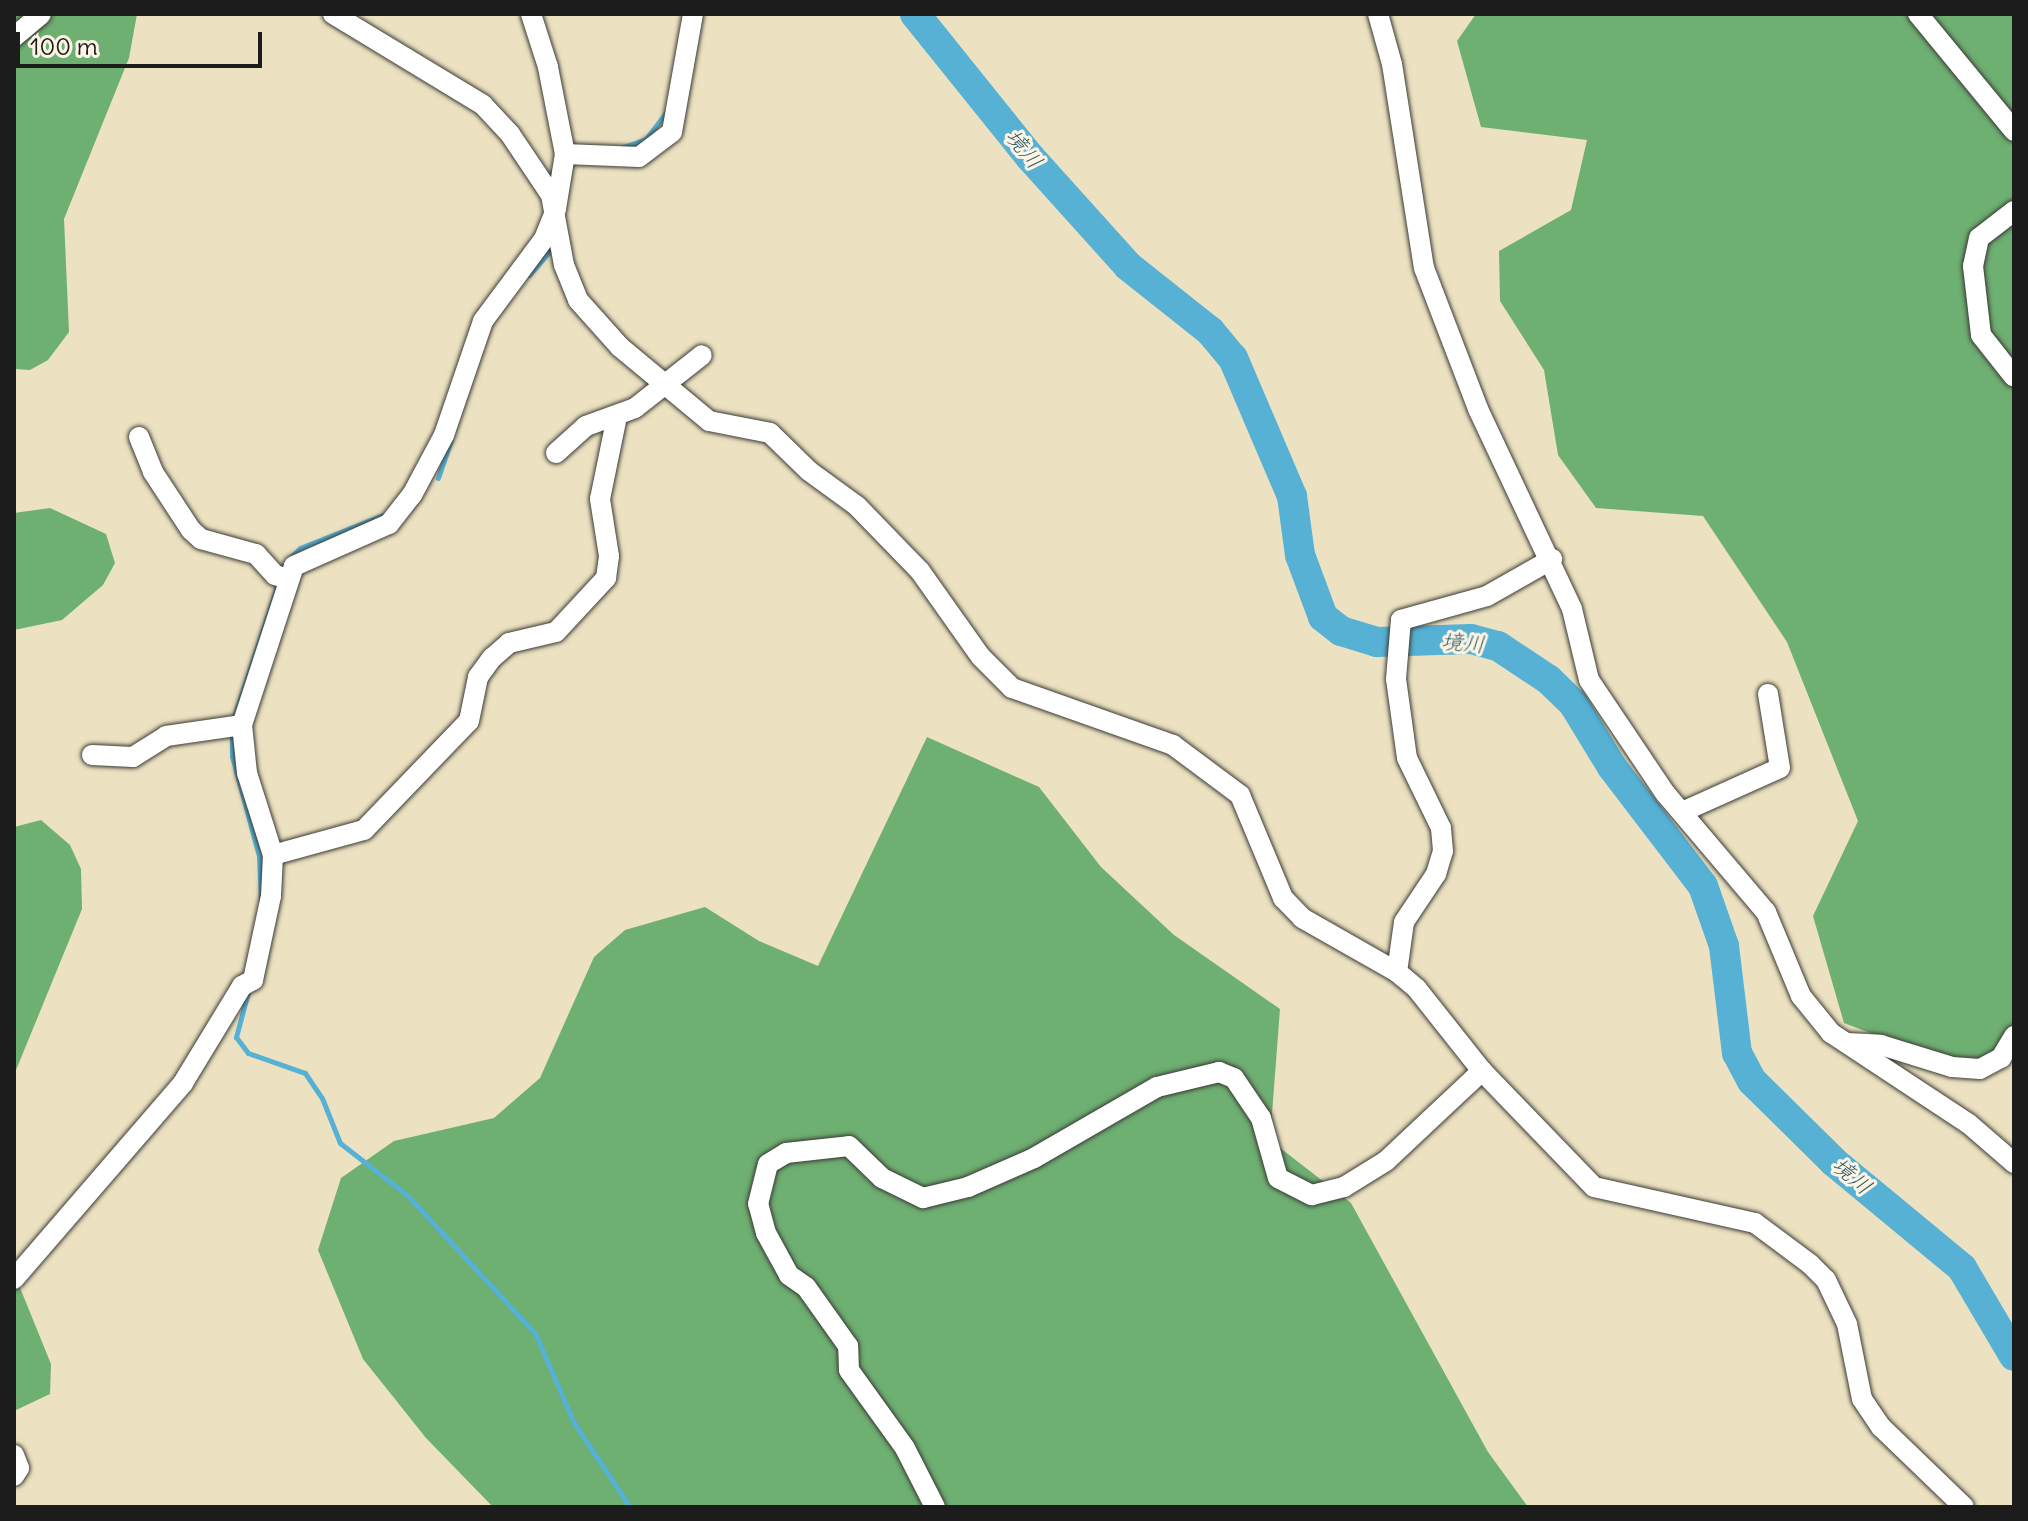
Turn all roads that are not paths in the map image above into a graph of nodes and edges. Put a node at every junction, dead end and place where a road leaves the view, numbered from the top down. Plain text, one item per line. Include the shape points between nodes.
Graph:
1 (41, 14) edge
2 (333, 14) edge
3 (531, 14) edge
4 (693, 14) edge
5 (1378, 14) edge
6 (1918, 14) edge
7 (14, 37) edge
8 (2014, 131) edge
9 (565, 154) junction
10 (556, 209) junction
11 (2014, 211) edge
12 (702, 355) dead end
13 (2014, 377) edge
14 (665, 381) junction
15 (617, 416) junction
16 (139, 437) dead end
17 (556, 453) dead end
18 (1552, 559) junction
19 (283, 577) junction
20 (1768, 694) dead end
21 (235, 726) junction
22 (92, 755) dead end
23 (1682, 812) junction
24 (273, 855) junction
25 (1397, 972) junction
26 (2014, 1036) edge
27 (1847, 1043) junction
28 (1482, 1071) junction
29 (2014, 1163) edge
30 (14, 1279) edge
31 (14, 1455) edge
32 (14, 1476) edge
33 (935, 1507) edge
34 (1964, 1507) edge

1 - 7 street
2 - 10 street via 483,105 529,157
3 - 9 street
4 - 9 street via 672,132 639,157
5 - 18 street via 1392,64 1424,268 1478,409
6 - 8 street
9 - 10 street
10 - 14 street via 564,265 578,300 620,347
10 - 19 street via 544,239 483,321 444,435 412,495 389,524 305,557
11 - 13 street via 1979,238 1973,266 1981,335
12 - 14 street
14 - 15 street
14 - 25 street via 709,421 770,433 809,471 857,506 920,571 981,657 1012,688 1173,745 1240,795 1283,898 1302,918
15 - 17 street via 586,426
15 - 24 street via 600,499 609,556 606,578 556,632 509,643 492,658 478,677 469,721 364,830
16 - 19 street via 153,472 191,530 201,539 256,554
18 - 23 street via 1572,609 1589,680
18 - 25 street via 1487,596 1401,620 1396,679 1407,758 1441,828 1443,851 1436,874 1404,922
19 - 21 street
20 - 23 street via 1780,768
21 - 22 street via 166,736 133,757
21 - 24 street
23 - 27 street via 1766,912 1801,996
24 - 30 street via 271,896 247,983 183,1083
25 - 28 street
26 - 27 street via 2001,1058 1980,1069 1952,1067 1881,1045
27 - 29 street via 1969,1124
28 - 33 street via 1386,1161 1344,1187 1312,1195 1278,1178 1261,1118 1234,1078 1219,1072 1157,1087 1034,1158 968,1187 923,1198 882,1178 849,1146 786,1153 768,1164 758,1204 766,1233 789,1275 806,1287 848,1346 849,1370 905,1448
28 - 34 street via 1594,1187 1755,1223 1810,1264 1826,1280 1847,1324 1862,1399 1881,1427
31 - 32 street via 19,1468

